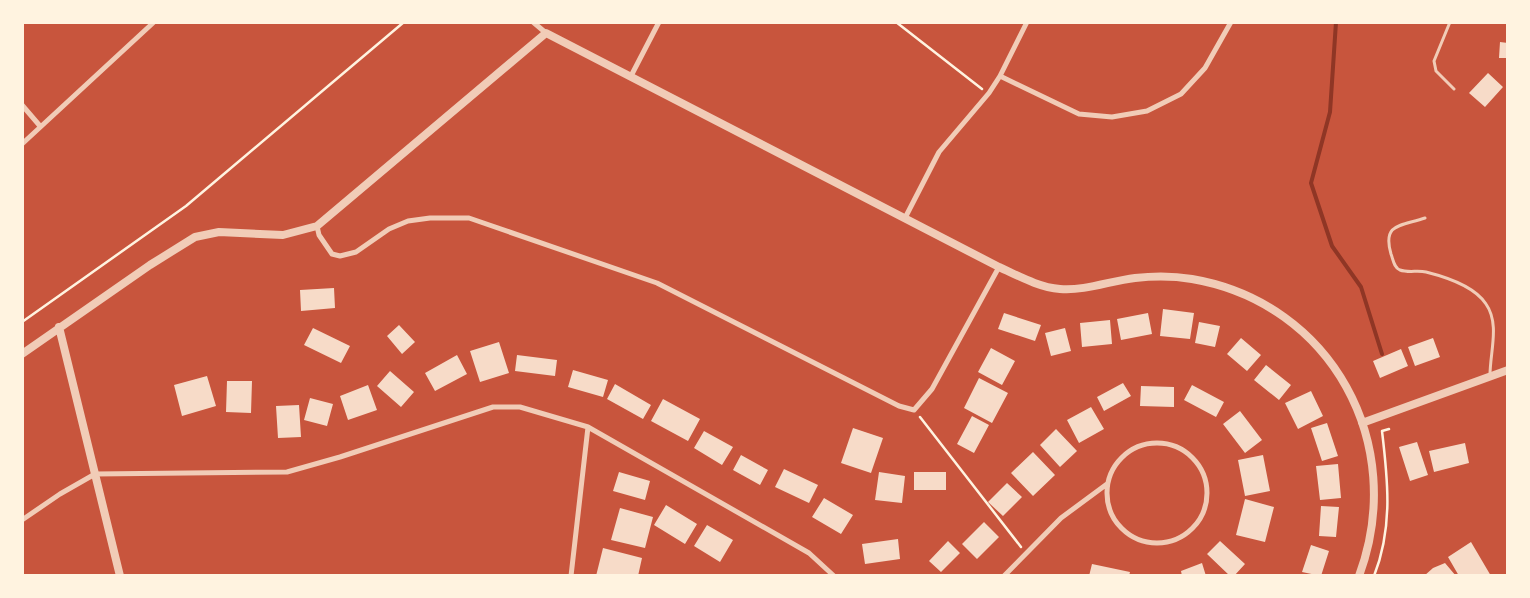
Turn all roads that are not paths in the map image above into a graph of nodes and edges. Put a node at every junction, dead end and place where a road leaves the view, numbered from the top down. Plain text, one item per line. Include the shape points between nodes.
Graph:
1 (154, 22) edge
2 (533, 22) edge
3 (659, 22) edge
4 (1027, 22) edge
5 (1231, 22) edge
6 (1450, 22) edge
7 (546, 33) junction
8 (631, 76) junction
9 (1000, 76) junction
10 (1454, 90) dead end
11 (22, 105) edge
12 (40, 126) junction
13 (22, 144) edge
14 (905, 218) junction
15 (1425, 218) dead end
16 (317, 226) junction
17 (1000, 268) junction
18 (60, 327) junction
19 (22, 354) edge
20 (1508, 370) edge
21 (1490, 376) junction
22 (1362, 423) junction
23 (588, 426) junction
24 (95, 474) junction
25 (1107, 484) junction
26 (22, 520) edge
27 (120, 576) edge
28 (571, 576) edge
29 (834, 576) edge
30 (1004, 576) edge
31 (1359, 576) edge

1 - 12 street
2 - 7 street
3 - 8 street
4 - 9 street
5 - 9 street via 1205,68 1181,94 1147,111 1112,117 1079,114
6 - 10 lane via 1434,61 1436,71
7 - 8 street
7 - 16 street
8 - 14 street
9 - 14 street via 939,152
11 - 12 street
12 - 13 street
14 - 17 street
15 - 21 lane via 1395,227 1389,233 1387,240 1395,267 1426,272 1473,290 1486,303 1493,317
16 - 17 street via 332,254 340,256 356,252 389,229 408,221 469,218 657,283 899,406 914,410 932,389
16 - 18 street via 283,235 219,232 195,237
17 - 22 street via 1036,284 1056,288 1078,289 1134,278 1190,278 1249,296 1307,335 1342,378
18 - 19 street
18 - 24 street
20 - 21 street
21 - 22 street
22 - 31 street via 1370,447 1375,505 1372,535
23 - 24 street via 520,407 493,407 287,472
23 - 28 street
23 - 29 street via 809,553
24 - 26 street
24 - 27 street
25 - 25 street via 1113,468 1124,454 1155,442 1172,444 1188,452 1199,465 1206,480 1207,497 1203,512 1188,532 1166,542 1150,543 1121,529 1107,500
25 - 30 street via 1061,518

